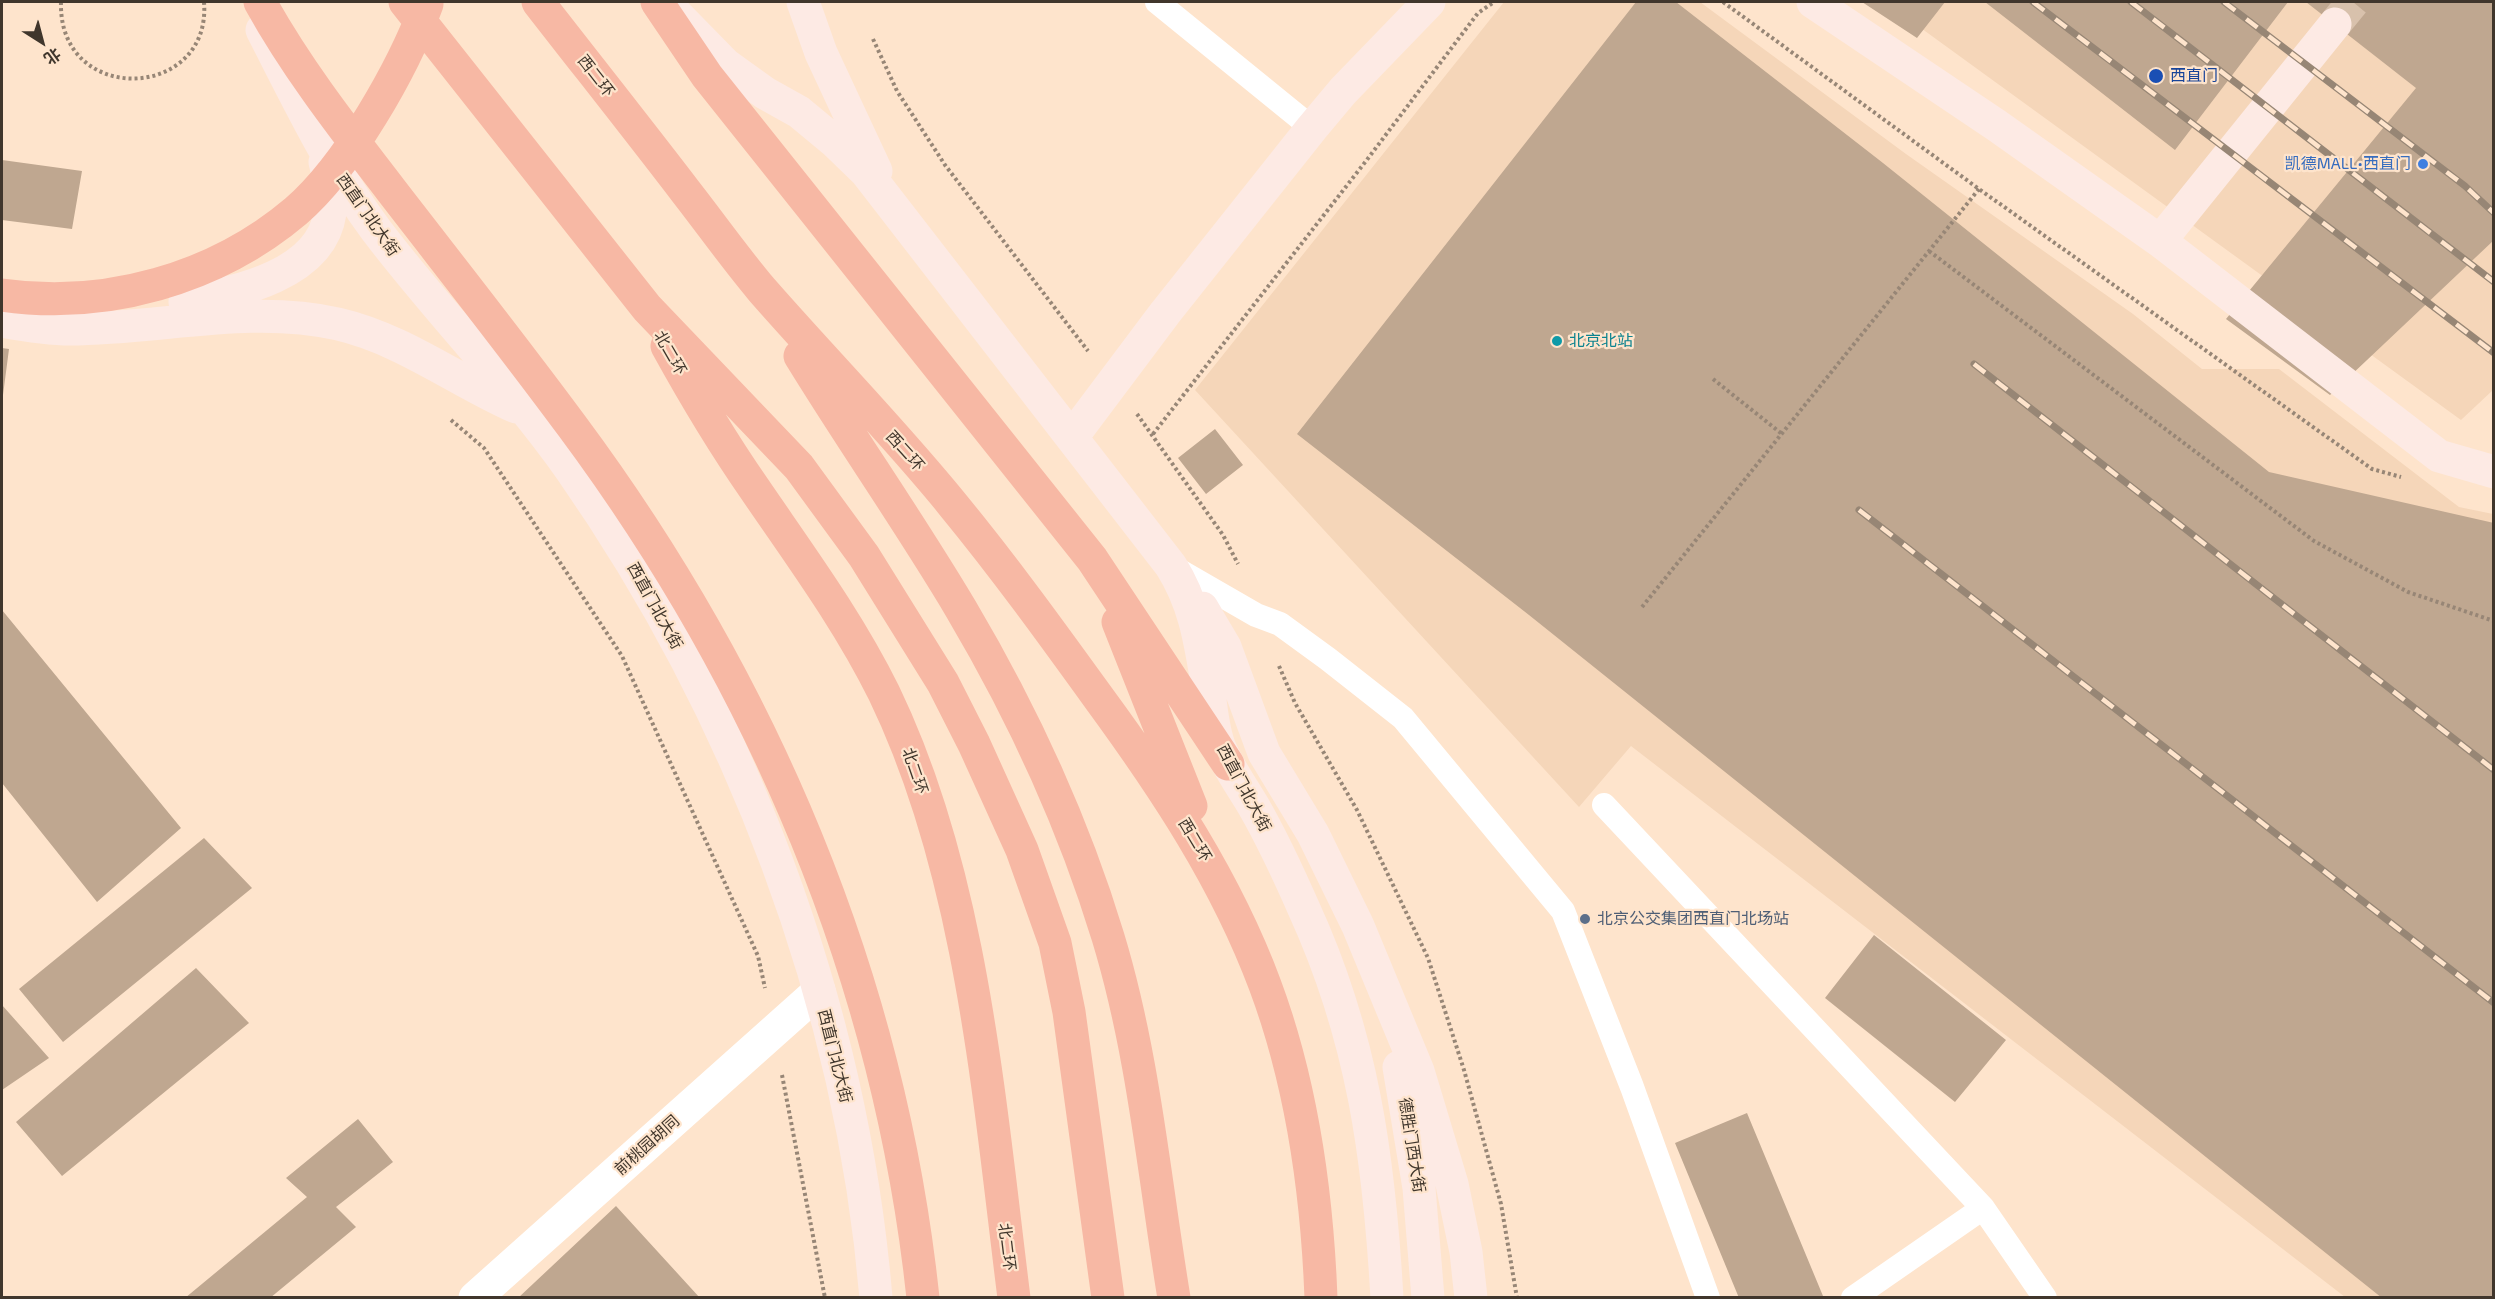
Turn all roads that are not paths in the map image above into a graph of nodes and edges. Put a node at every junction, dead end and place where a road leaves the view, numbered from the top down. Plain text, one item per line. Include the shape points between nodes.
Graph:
1 (248, 2) edge
2 (260, 2) edge
3 (405, 2) edge
4 (428, 2) edge
5 (538, 2) edge
6 (657, 2) edge
7 (666, 2) edge
8 (803, 2) edge
9 (1157, 2) edge
10 (1429, 2) edge
11 (1813, 2) edge
12 (2335, 24) tunnel mouth
13 (1312, 128) junction
14 (313, 129) junction
15 (911, 228) junction
16 (2160, 241) junction
17 (760, 287) junction
18 (2, 295) edge
19 (2, 304) edge
20 (647, 308) junction
21 (2, 321) edge
22 (526, 411) junction
23 (1072, 437) junction
24 (2493, 472) edge
25 (1092, 559) junction
26 (1171, 566) junction
27 (1228, 764) junction
28 (1604, 805) dead end
29 (1239, 924) junction
30 (819, 992) junction
31 (1386, 995) junction
32 (1983, 1208) junction
33 (475, 1298) edge
34 (876, 1298) edge
35 (922, 1298) edge
36 (1014, 1298) edge
37 (1108, 1298) edge
38 (1174, 1298) edge
39 (1321, 1298) edge
40 (1387, 1298) edge
41 (1428, 1298) edge
42 (1471, 1298) edge
43 (1708, 1298) edge
44 (1854, 1298) edge
45 (2046, 1298) edge

1 - 14 street, 西直门北大街
2 - 35 highway via 342,125 575,430 691,606 732,679 812,848 864,999 901,1147
3 - 20 highway
4 - 18 highway via 391,83 353,142 308,199 271,229 217,261 156,285 95,298
5 - 17 highway, 西二环
6 - 25 highway via 707,76
7 - 15 street via 732,70 799,112 834,141 866,172
8 - 15 street via 821,53 879,178
9 - 13 lane
10 - 13 street
11 - 16 street
12 - 16 street
13 - 23 street
14 - 19 street via 330,184 330,213 310,252 293,267 243,290 180,303 75,314 29,311
14 - 22 street, 西直门北大街 via 378,232
15 - 23 street, 西直门北大街
16 - 24 street via 2439,456
17 - 29 highway, 西二环 via 952,504 1062,647 1179,814
17 - 38 highway via 828,402 960,608 1020,717 1062,809 1107,934 1130,1019
20 - 36 highway, 北二环 via 724,444 855,639 912,758 940,850 964,951
20 - 37 highway via 778,442 820,494 913,631 974,744 1022,850 1055,943 1069,1012
21 - 22 street via 69,329 225,317 274,316 330,323 394,344
22 - 30 street, 西直门北大街 via 611,530 690,668 771,846
23 - 26 street, 西直门北大街
25 - 27 highway
25 - 29 highway
26 - 27 street, 西直门北大街 via 1194,612 1214,725
26 - 31 street via 1222,642 1264,753 1330,867
26 - 43 lane via 1256,615 1280,624 1403,718 1563,911
27 - 40 street, 西直门北大街 via 1305,911 1351,1034 1377,1170
28 - 32 lane
29 - 39 highway via 1272,1006 1296,1094 1315,1208
30 - 33 street, 前桃园胡同
30 - 34 street, 西直门北大街 via 854,1139
31 - 41 street, 德胜门西大街 via 1387,1018 1414,1152
31 - 42 street via 1437,1129 1459,1217
32 - 44 lane
32 - 45 lane

